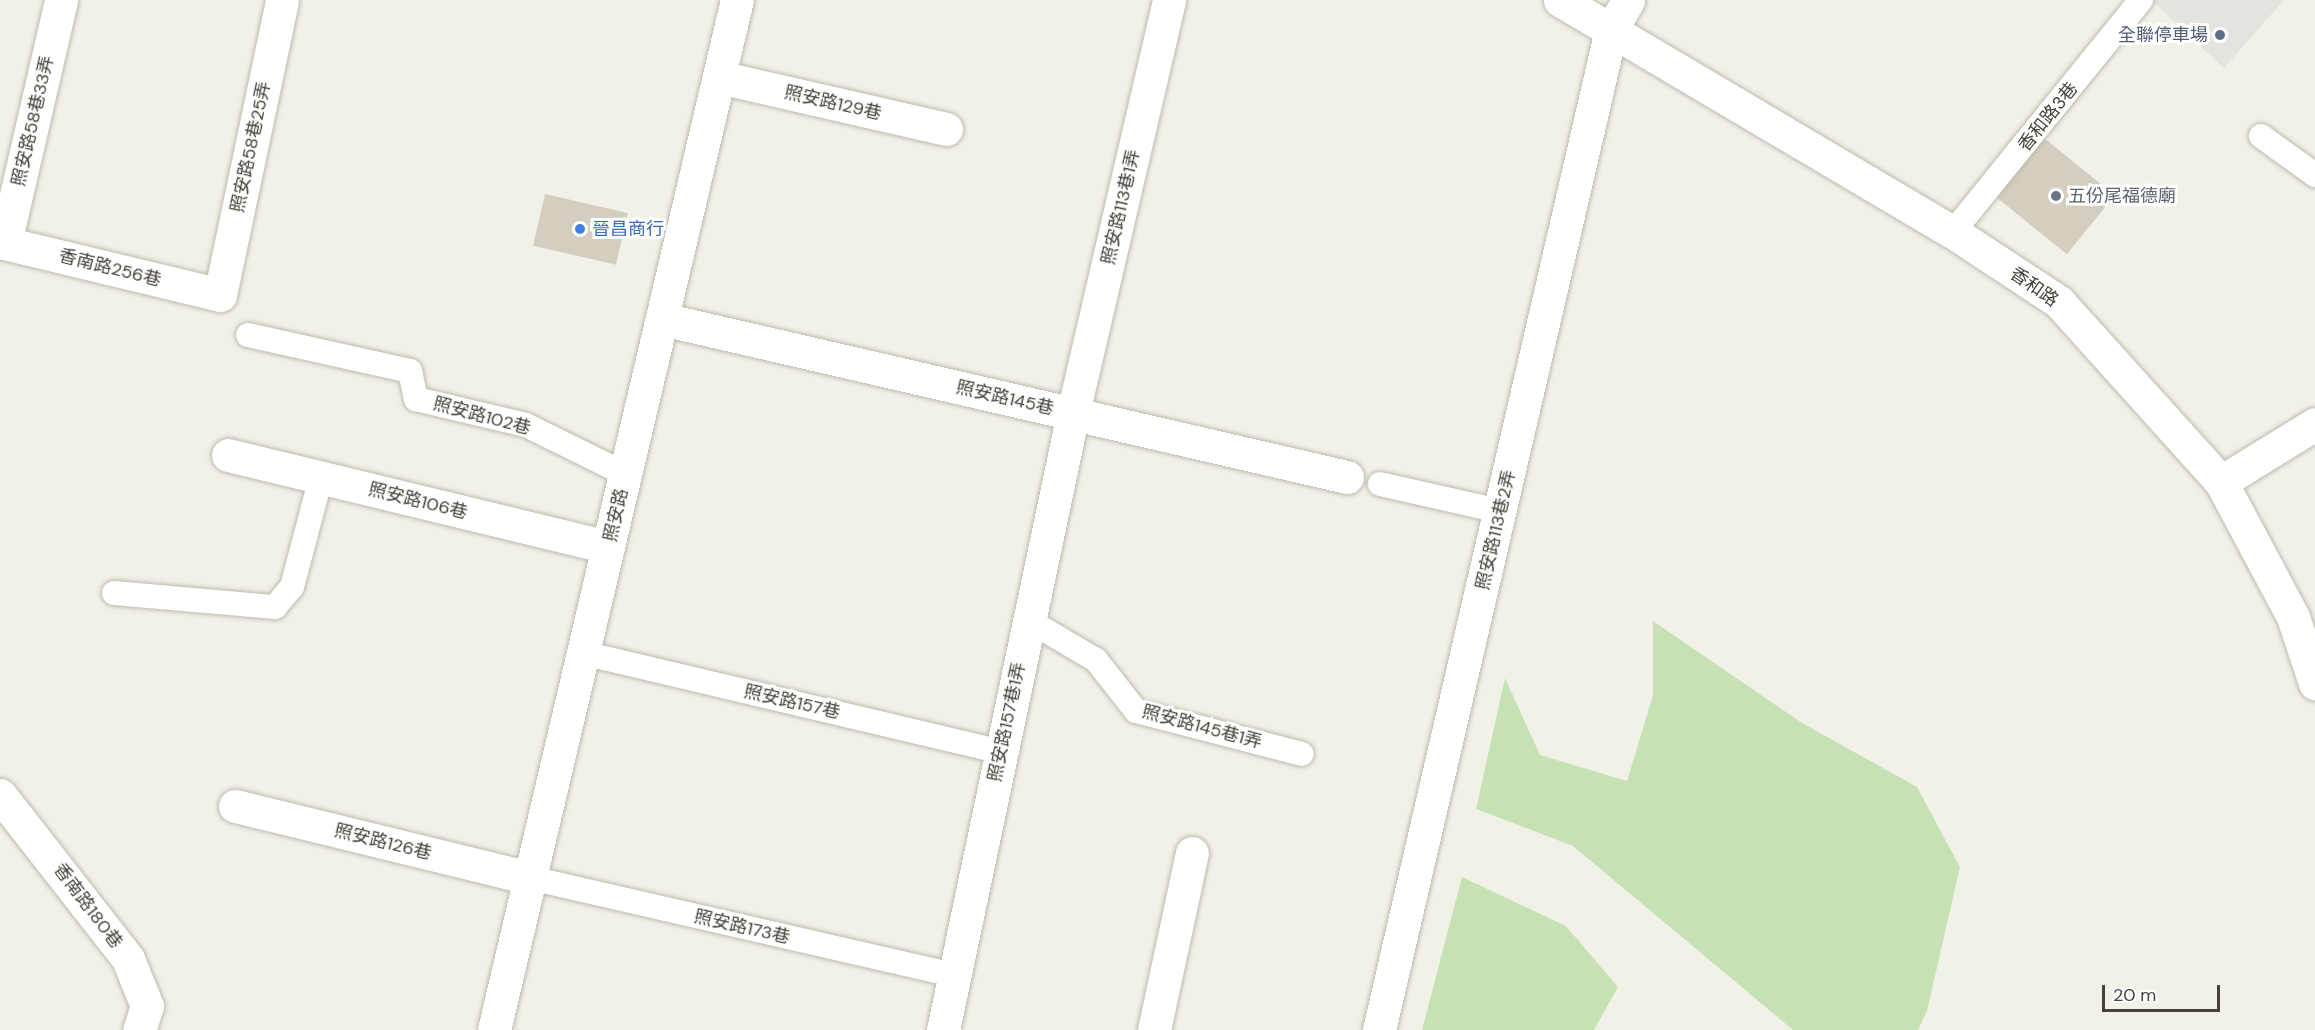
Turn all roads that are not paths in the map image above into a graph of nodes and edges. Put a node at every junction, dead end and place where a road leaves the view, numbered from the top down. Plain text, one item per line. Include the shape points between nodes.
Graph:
1 (61, 0) edge
2 (282, 0) edge
3 (737, 0) edge
4 (1169, 0) edge
5 (1560, 0) edge
6 (1628, 0) edge
7 (2135, 2) edge
8 (1611, 30) junction
9 (719, 77) junction
10 (946, 129) dead end
11 (2261, 136) dead end
12 (2315, 175) edge
13 (1953, 232) junction
14 (3, 242) edge
15 (220, 295) joint
16 (662, 319) junction
17 (248, 335) dead end
18 (1073, 413) junction
19 (2315, 424) edge
20 (228, 454) dead end
21 (626, 474) junction
22 (321, 477) junction
23 (1347, 477) dead end
24 (2221, 482) junction
25 (1380, 484) dead end
26 (1500, 511) junction
27 (608, 547) junction
28 (114, 593) dead end
29 (1028, 620) junction
30 (583, 653) junction
31 (2315, 683) edge
32 (1001, 752) junction
33 (1302, 754) dead end
34 (0, 795) edge
35 (235, 806) dead end
36 (1192, 853) dead end
37 (530, 878) junction
38 (954, 975) junction
39 (139, 1030) edge
40 (494, 1030) edge
41 (943, 1030) edge
42 (1154, 1030) edge
43 (1379, 1030) edge

1 - 14 street, 照安路58巷33弄
2 - 15 street, 照安路58巷25弄
3 - 9 street, 照安路
4 - 18 street, 照安路113巷1弄
5 - 8 street, 香和路
6 - 8 street, 照安路113巷2弄
7 - 13 lane, 香和路3巷
8 - 13 street, 香和路
8 - 26 street, 照安路113巷2弄
9 - 10 street, 照安路129巷
9 - 16 street, 照安路
11 - 12 lane
13 - 24 street, 香和路 via 2059,302
14 - 15 street, 香南路256巷
16 - 18 street, 照安路145巷
16 - 21 street, 照安路
17 - 21 lane, 照安路102巷 via 410,371 416,399 526,425
18 - 23 street, 照安路145巷
18 - 29 street, 照安路157巷1弄
19 - 24 street
20 - 22 street, 照安路106巷
21 - 27 street, 照安路
22 - 27 street, 照安路106巷
22 - 28 lane via 292,587 275,606
24 - 31 street, 香和路 via 2293,616
25 - 26 lane
26 - 43 street, 照安路113巷2弄
27 - 30 street, 照安路
29 - 32 street, 照安路157巷1弄
29 - 33 lane, 照安路145巷1弄 via 1096,660 1136,711
30 - 32 lane, 照安路157巷
30 - 37 street, 照安路
32 - 38 street, 照安路157巷1弄
34 - 39 street, 香南路180巷 via 128,959 147,1006
35 - 37 street, 照安路126巷
36 - 42 street
37 - 38 lane, 照安路173巷
37 - 40 street, 照安路
38 - 41 street, 照安路157巷1弄

